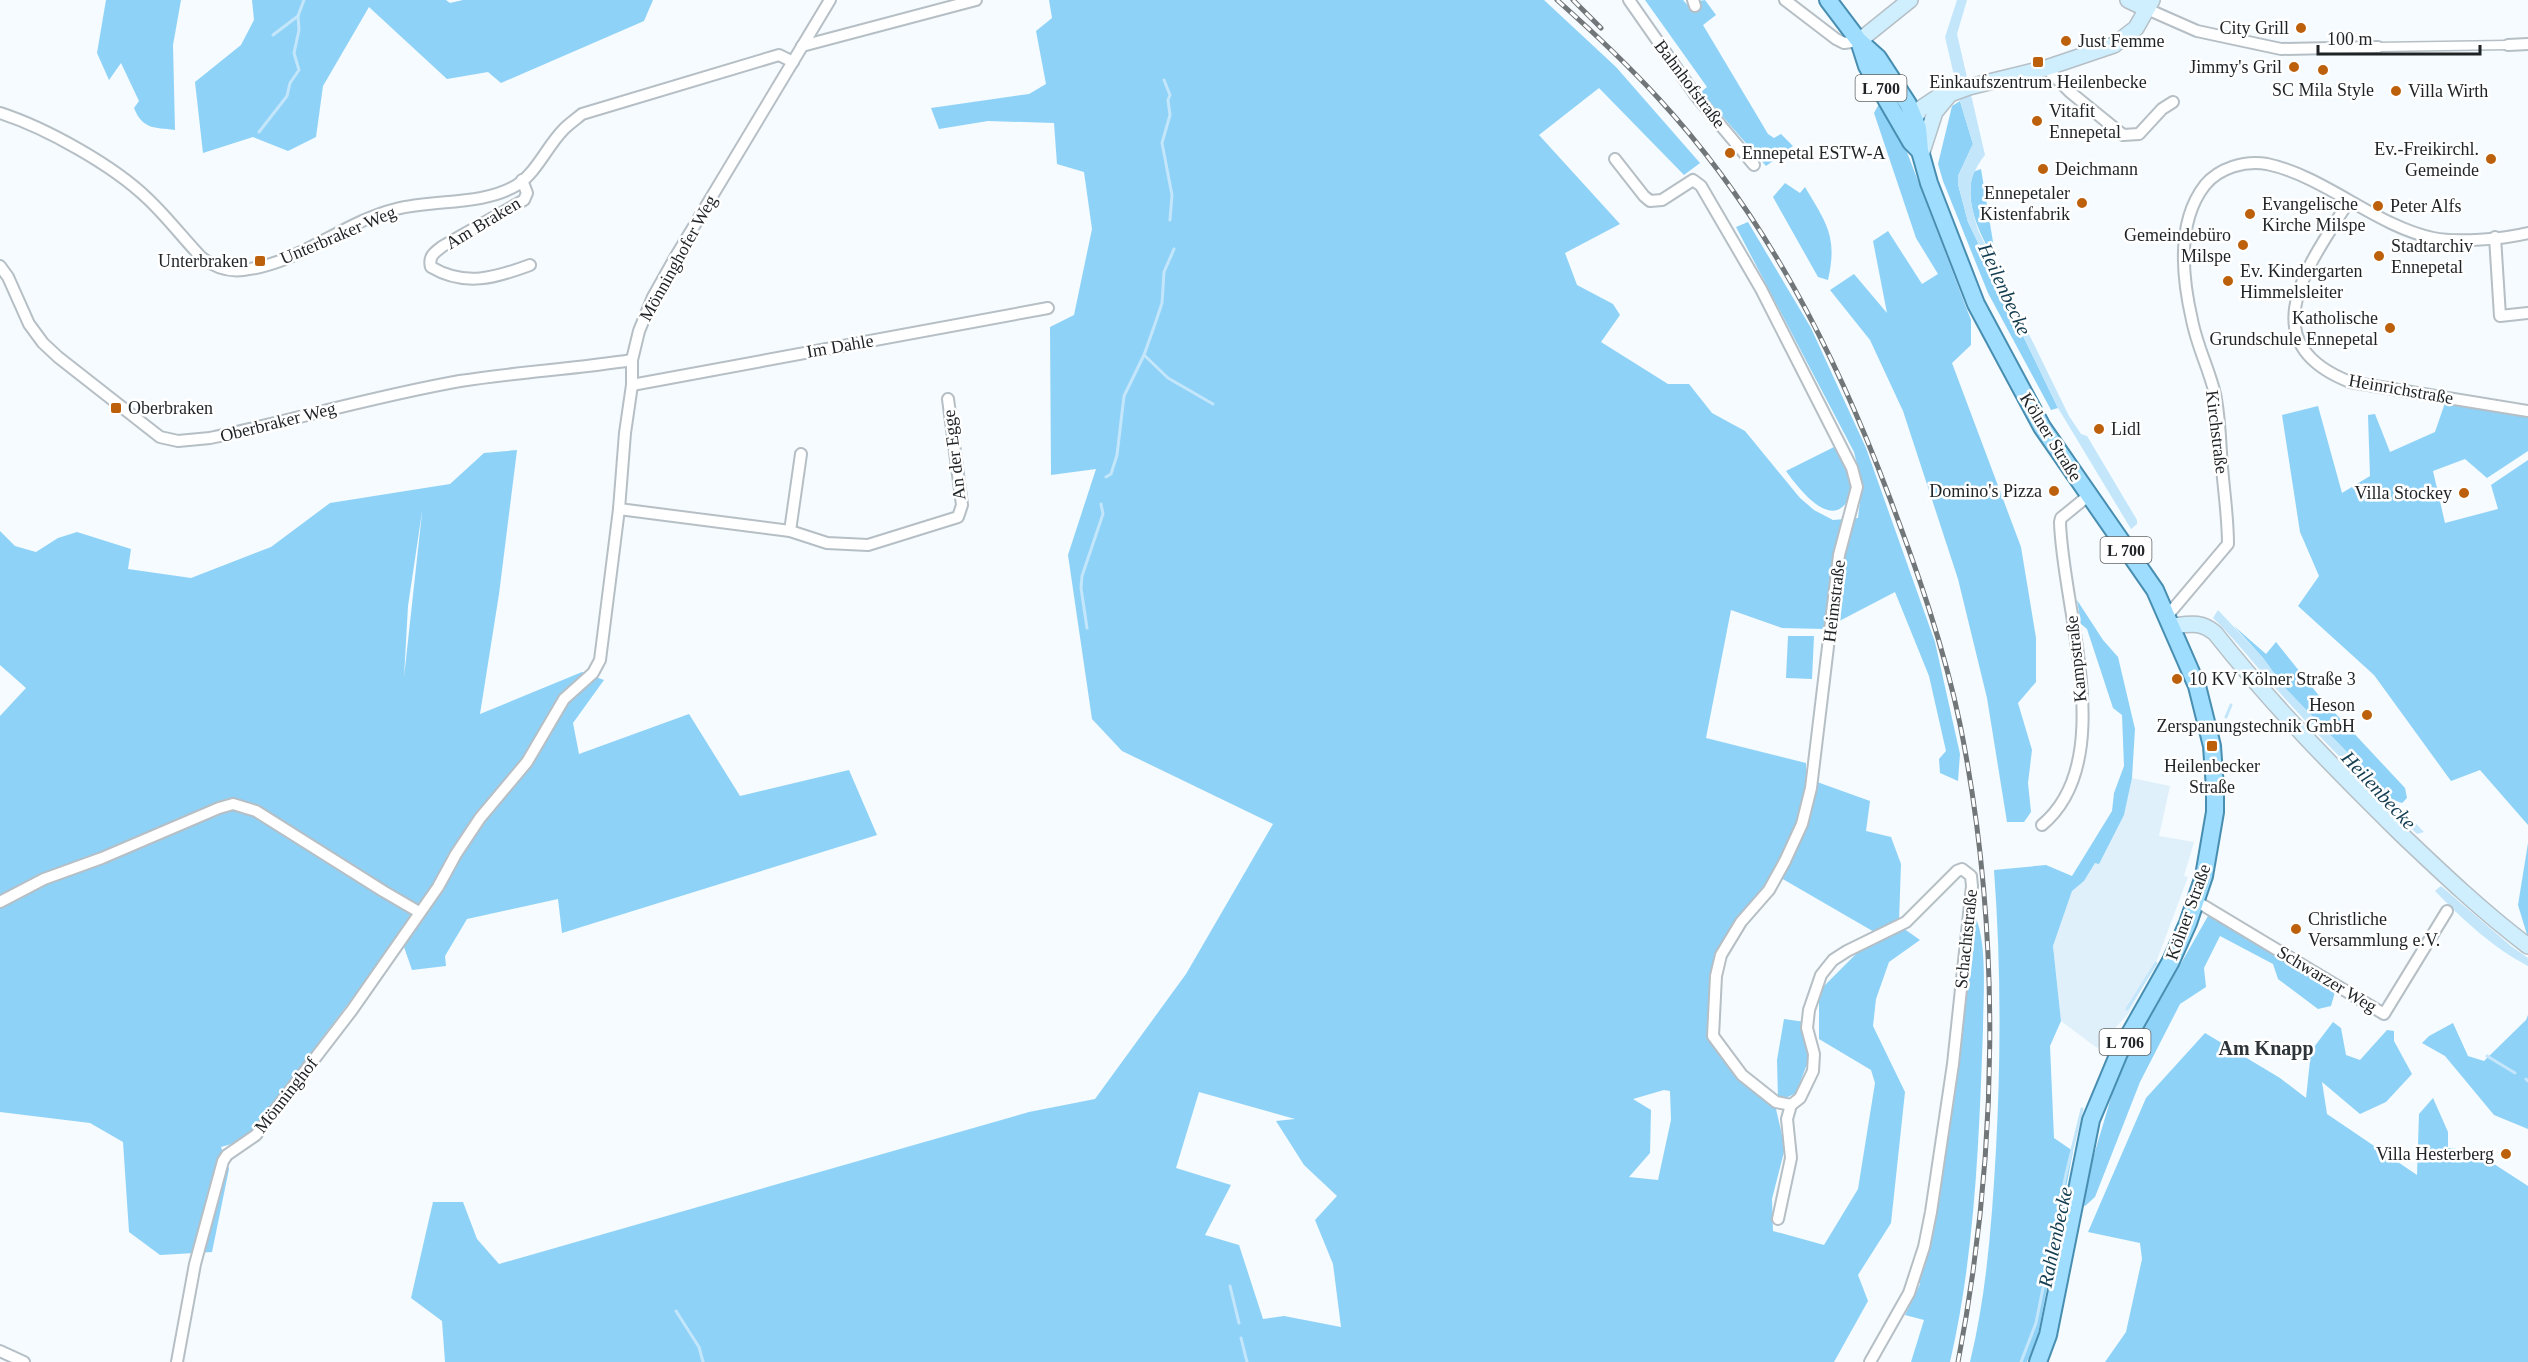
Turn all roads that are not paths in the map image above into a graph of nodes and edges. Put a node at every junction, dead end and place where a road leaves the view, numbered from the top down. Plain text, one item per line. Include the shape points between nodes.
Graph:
1 (830, 0) edge
2 (976, 0) edge
3 (1629, 0) edge
4 (1785, 0) edge
5 (1828, 0) edge
6 (1910, 0) edge
7 (2128, 0) edge
8 (2149, 4) edge
9 (1858, 41) junction
10 (2528, 44) edge
11 (2508, 45) joint
12 (802, 46) junction
13 (2378, 47) joint
14 (793, 62) junction
15 (2046, 68) junction
16 (1959, 90) junction
17 (2173, 102) dead end
18 (0, 113) edge
19 (1914, 117) junction
20 (1907, 134) junction
21 (1920, 153) junction
22 (1615, 159) dead end
23 (1754, 165) dead end
24 (522, 180) junction
25 (2349, 201) junction
26 (2528, 233) edge
27 (2495, 237) junction
28 (530, 265) dead end
29 (0, 266) edge
30 (1047, 308) dead end
31 (2528, 314) edge
32 (632, 360) junction
33 (632, 385) junction
34 (948, 399) dead end
35 (2528, 411) edge
36 (801, 454) dead end
37 (2088, 496) junction
38 (619, 509) junction
39 (790, 531) junction
40 (2170, 620) junction
41 (582, 682) joint
42 (2042, 825) dead end
43 (2196, 901) junction
44 (0, 902) edge
45 (2447, 911) dead end
46 (419, 912) junction
47 (2528, 946) edge
48 (1791, 1105) junction
49 (1778, 1219) dead end
50 (0, 1352) edge
51 (24, 1362) edge
52 (177, 1362) edge
53 (1870, 1362) edge
54 (2037, 1362) edge

1 - 12 street, Mönninghofer Weg
2 - 12 street
3 - 23 street, Bahnhofstraße via 1696,96
4 - 9 street via 1844,44
5 - 9 main road, Kölner Straße / L 700
6 - 9 main road
7 - 8 main road
8 - 13 street via 2197,31 2282,49
8 - 15 main road via 2136,28 2123,39
9 - 19 main road, Kölner Straße / L 700 via 1878,58
9 - 20 main road, Kölner Straße / L 700 via 1867,66
10 - 11 street
11 - 13 street
12 - 14 street, Mönninghofer Weg
14 - 24 street, Unterbraker Weg via 779,55 582,114 564,129
14 - 32 street, Mönninghofer Weg via 653,297
15 - 16 main road
15 - 17 street via 2123,135 2139,134
16 - 19 main road via 1932,99
16 - 21 main road via 1935,112
18 - 24 street, Unterbraker Weg via 56,138 104,166 146,197 201,257 211,265 229,270 255,268 289,257 396,209 500,193
19 - 20 main road
19 - 21 main road, Kölner Straße / L 700
20 - 21 main road, Kölner Straße / L 700
21 - 37 main road, Kölner Straße / L 700 via 1976,304 2042,427
22 - 48 street, Heimstraße via 1650,201 1662,200 1693,180 1701,186 1761,289 1852,468 1857,487 1839,555 1811,788 1802,824 1769,890 1741,922 1721,955 1716,976 1713,1036 1742,1075 1776,1102
24 - 28 street, Am Braken via 527,193 524,200 443,246 430,261 431,267 457,279 497,277
25 - 27 street, Kirchstraße via 2434,238
25 - 35 street, Heinrichstraße via 2298,293 2293,323 2306,351 2333,375 2350,382
25 - 40 street, Kirchstraße via 2296,174 2254,163 2239,165 2211,179 2191,208 2186,226 2185,281 2192,322 2215,395 2228,544
26 - 27 street, Kirchstraße
27 - 31 street via 2499,316
29 - 32 street, Oberbraker Weg via 43,344 145,427 170,441 210,438 460,381
30 - 33 street, Im Dahle
32 - 33 street, Mönninghofer Weg
33 - 38 street, Mönninghofer Weg
34 - 39 street, An der Egge via 962,505 958,517 868,545 827,543
36 - 39 street
37 - 40 main road, Kölner Straße / L 700 via 2155,590
37 - 42 street, Kampstraße via 2060,522 2080,669 2079,751 2068,790 2056,813
38 - 39 street, An der Egge
38 - 41 street, Mönninghofer Weg via 600,660
40 - 43 main road, Kölner Straße / L 706 via 2197,686 2214,765 2212,831
40 - 47 main road via 2198,623 2215,633 2358,793 2475,903
41 - 46 street, Mönninghof via 564,699 532,755 480,818
43 - 45 street, Schwarzer Weg via 2384,1014
43 - 54 main road, Kölner Straße / L 706 via 2174,954 2119,1053 2091,1120 2048,1335
44 - 46 street via 44,879 233,804 256,811
46 - 52 street, Mönninghof via 379,974 256,1135 223,1161 195,1264
48 - 49 street, Schachtstraße via 1787,1130 1791,1158
48 - 53 street, Schachtstraße via 1800,1098 1813,1071 1814,1054 1807,1028 1821,975 1847,951 1906,922 1957,871 1967,872 1971,876 1971,898 1953,1064 1931,1212 1909,1293
50 - 51 street

